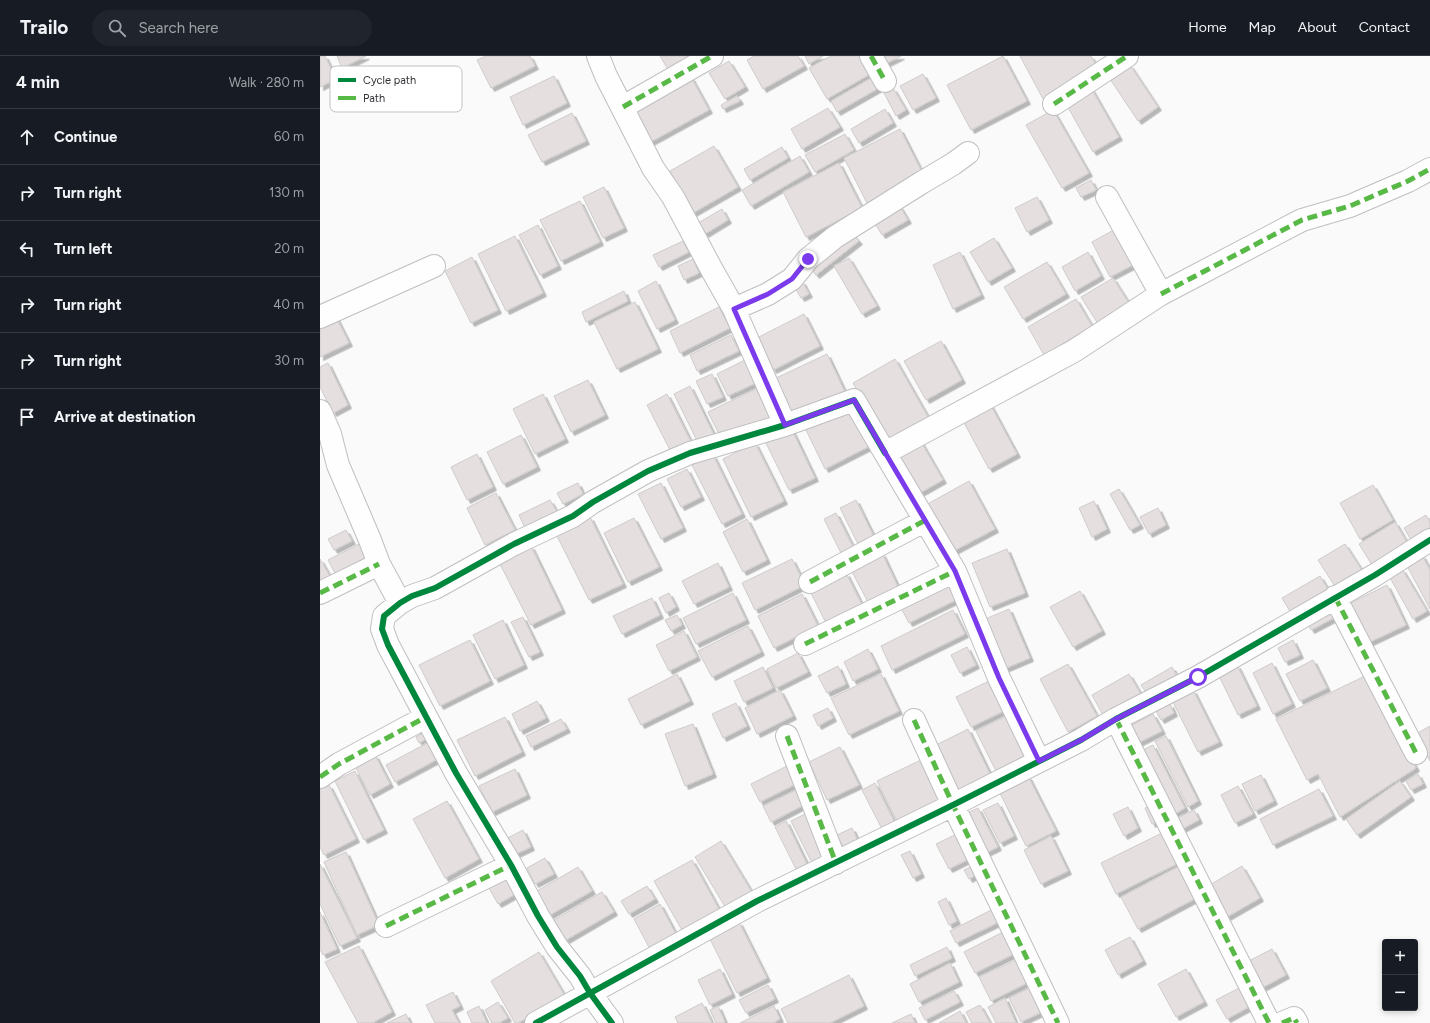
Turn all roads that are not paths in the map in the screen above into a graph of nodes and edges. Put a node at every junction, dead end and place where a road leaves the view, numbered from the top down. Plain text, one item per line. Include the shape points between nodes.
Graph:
1 (598, 56) edge
2 (712, 56) edge
3 (871, 56) edge
4 (1127, 56) edge
5 (885, 81) dead end
6 (1054, 104) dead end
7 (623, 107) junction
8 (968, 153) dead end
9 (1430, 169) edge
10 (1107, 197) dead end
11 (434, 266) dead end
12 (1161, 294) junction
13 (734, 309) junction
14 (320, 317) edge
15 (320, 411) edge
16 (785, 425) junction
17 (885, 453) junction
18 (924, 521) junction
19 (1430, 540) edge
20 (379, 564) junction
21 (955, 571) junction
22 (810, 582) dead end
23 (320, 593) edge
24 (1335, 597) junction
25 (400, 603) junction
26 (805, 644) dead end
27 (426, 716) junction
28 (1116, 719) junction
29 (914, 720) dead end
30 (787, 736) dead end
31 (1416, 753) dead end
32 (1039, 761) junction
33 (320, 777) edge
34 (953, 806) junction
35 (836, 863) junction
36 (511, 864) junction
37 (386, 926) dead end
38 (590, 993) junction
39 (536, 1023) edge
40 (612, 1023) edge
41 (1058, 1023) edge
42 (1269, 1023) edge
43 (1282, 1023) edge
44 (1297, 1023) edge

1 - 7 street
2 - 7 street
3 - 5 street
4 - 6 street
7 - 13 street via 653,168 680,210
8 - 13 street via 835,237 808,259 792,279 768,294
9 - 12 street via 1408,182 1350,206 1302,220
10 - 12 street
11 - 14 street
12 - 17 street via 1074,351
13 - 16 street
15 - 20 street via 330,434 338,466
16 - 17 street via 854,400
16 - 25 street via 690,453 648,471 573,516 514,544 435,588
17 - 18 street
18 - 21 street
18 - 22 street
19 - 24 street
20 - 23 street
20 - 25 street
21 - 26 street
21 - 32 street via 999,678
24 - 28 street via 1198,677
24 - 31 street
25 - 27 street via 384,616 382,629
27 - 33 street
27 - 36 street via 456,773
28 - 32 street
28 - 42 street
29 - 34 street
30 - 35 street
32 - 34 street
34 - 35 street
34 - 41 street
35 - 38 street via 757,901
36 - 37 street
36 - 38 street via 538,916
38 - 39 street
38 - 40 street
43 - 44 street via 1294,1018

